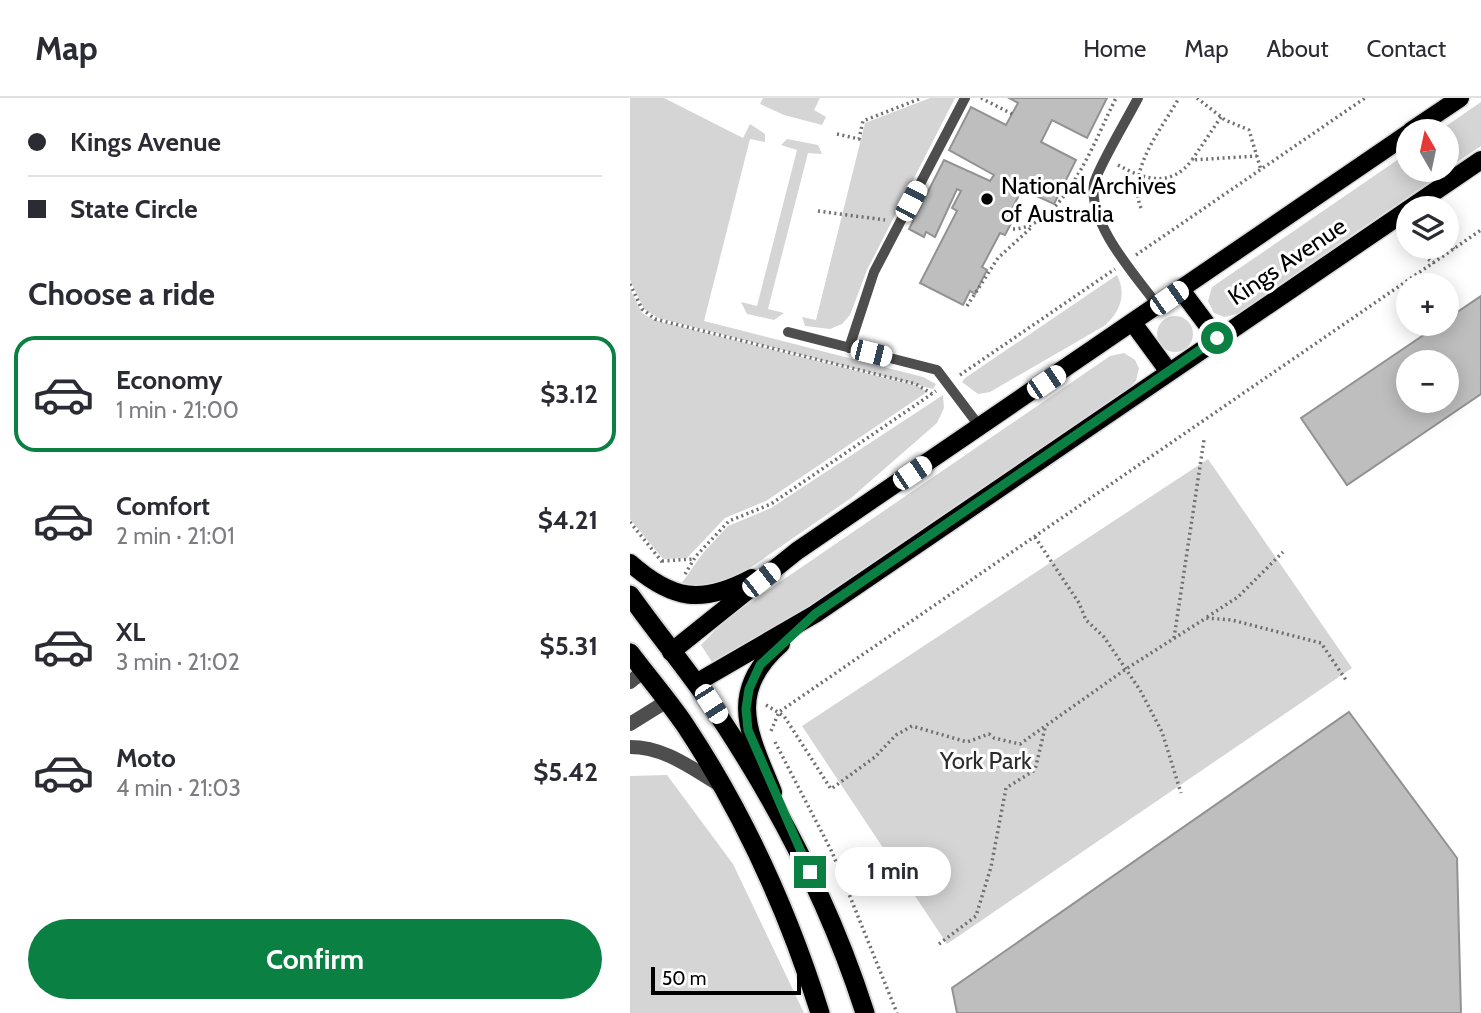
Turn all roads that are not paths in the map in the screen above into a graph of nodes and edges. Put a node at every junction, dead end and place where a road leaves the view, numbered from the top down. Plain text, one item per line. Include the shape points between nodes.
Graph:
1 (965, 98) edge
2 (1138, 98) edge
3 (1460, 98) edge
4 (1429, 119) edge
5 (1396, 142) edge
6 (1481, 160) edge
7 (1181, 290) junction
8 (1158, 306) junction
9 (1133, 323) junction
10 (788, 332) dead end
11 (1217, 338) junction
12 (849, 348) junction
13 (1169, 372) junction
14 (980, 427) junction
15 (797, 551) junction
16 (630, 563) edge
17 (630, 595) edge
18 (815, 614) junction
19 (671, 652) junction
20 (630, 653) edge
21 (637, 677) edge
22 (696, 683) junction
23 (667, 701) junction
24 (630, 724) edge
25 (630, 747) edge
26 (722, 786) junction
27 (787, 825) junction
28 (820, 1013) edge
29 (865, 1013) edge

1 - 12 lane via 870,281
2 - 8 lane via 1094,184 1097,211 1108,237
3 - 4 main road, Kings Avenue
5 - 7 main road, Kings Avenue
6 - 11 main road, Kings Avenue
7 - 8 main road, Kings Avenue
7 - 11 main road
8 - 9 main road, Kings Avenue
9 - 13 main road
9 - 14 main road, Kings Avenue
10 - 12 lane
11 - 13 main road, Kings Avenue
12 - 14 lane via 937,370
13 - 18 main road, Kings Avenue
14 - 15 main road, Kings Avenue
15 - 16 main road via 736,586 704,595 669,591
15 - 19 main road, Kings Avenue
17 - 19 highway
18 - 22 main road, Kings Avenue
18 - 27 main road via 766,657 746,703 748,730
19 - 21 highway, Kings Avenue
19 - 22 highway
20 - 21 highway
21 - 23 highway
22 - 23 highway, Kings Avenue
22 - 27 highway
23 - 24 street, Kings Avenue
23 - 26 highway
25 - 26 street via 664,752
26 - 28 highway via 782,903
27 - 29 highway via 825,905

